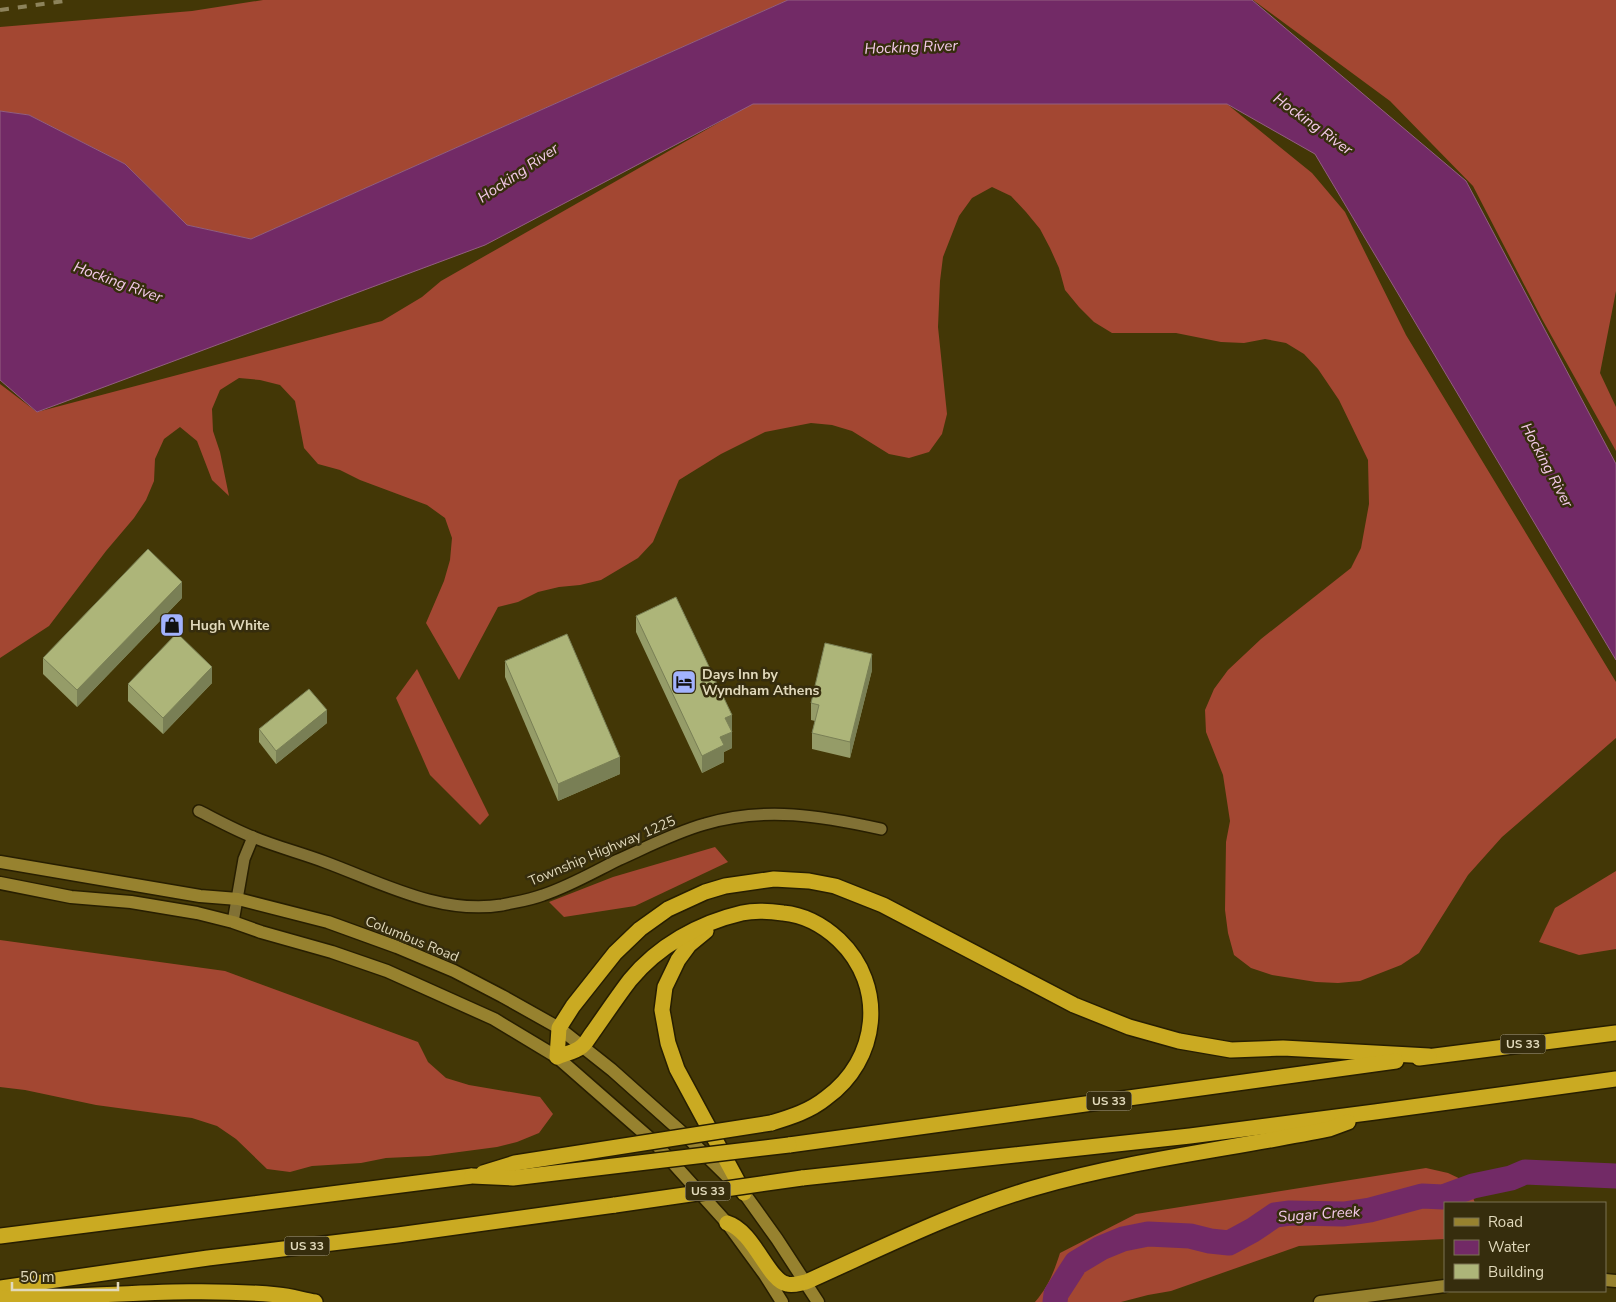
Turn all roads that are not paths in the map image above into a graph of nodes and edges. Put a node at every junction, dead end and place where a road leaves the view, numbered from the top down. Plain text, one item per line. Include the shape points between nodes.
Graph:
1 (199, 811) dead end
2 (881, 829) dead end
3 (253, 837) junction
4 (0, 862) edge
5 (0, 883) edge
6 (238, 899) junction
7 (723, 918) junction
8 (233, 922) junction
9 (559, 1028) junction
10 (1616, 1032) edge
11 (582, 1047) junction
12 (1429, 1056) junction
13 (557, 1057) junction
14 (1616, 1079) edge
15 (1375, 1112) junction
16 (472, 1176) junction
17 (744, 1194) junction
18 (727, 1223) junction
19 (0, 1236) edge
20 (806, 1282) junction
21 (1444, 1286) edge
22 (0, 1288) edge
23 (0, 1298) edge
24 (315, 1302) edge
25 (782, 1302) edge
26 (818, 1302) edge
27 (1320, 1302) edge

1 - 3 street, Township Highway 1225
2 - 3 street, Township Highway 1225 via 799,814 762,814 721,820 654,844 543,895 501,905 458,906 391,888
3 - 6 street via 244,859
4 - 6 main road, Columbus Road via 200,896
5 - 8 main road via 71,897 131,902 197,913
6 - 8 street
6 - 9 main road, Columbus Road via 328,922 397,947 454,971
7 - 11 highway via 679,938 656,955 631,980
7 - 16 highway, bridge via 771,911 802,916 834,936 853,956 868,988 872,1017 864,1049 848,1077 827,1098 788,1118 515,1163
7 - 17 highway via 689,945 678,960 665,987 662,1010 668,1043 678,1069
8 - 13 main road via 386,971 494,1019
9 - 11 main road, Columbus Road
9 - 12 highway via 615,954 653,919 684,900 726,886 791,879 835,886 882,905 1074,1006 1170,1039 1231,1050 1283,1048
9 - 13 highway
10 - 12 highway, US 33
11 - 13 highway
11 - 17 main road, Columbus Road via 657,1109
12 - 16 highway, US 33, bridge via 789,1145 513,1178
13 - 18 main road via 654,1142
14 - 15 highway, US 33
15 - 20 highway via 1328,1129 1111,1169 1035,1188 958,1213
15 - 22 highway, US 33, bridge via 1130,1143 802,1178
16 - 19 highway, US 33
17 - 20 main road, Columbus Road
18 - 20 highway via 736,1226 754,1246 779,1281 789,1285
18 - 25 main road
20 - 26 main road, Columbus Road
21 - 27 main road
23 - 24 highway via 227,1292 279,1295

